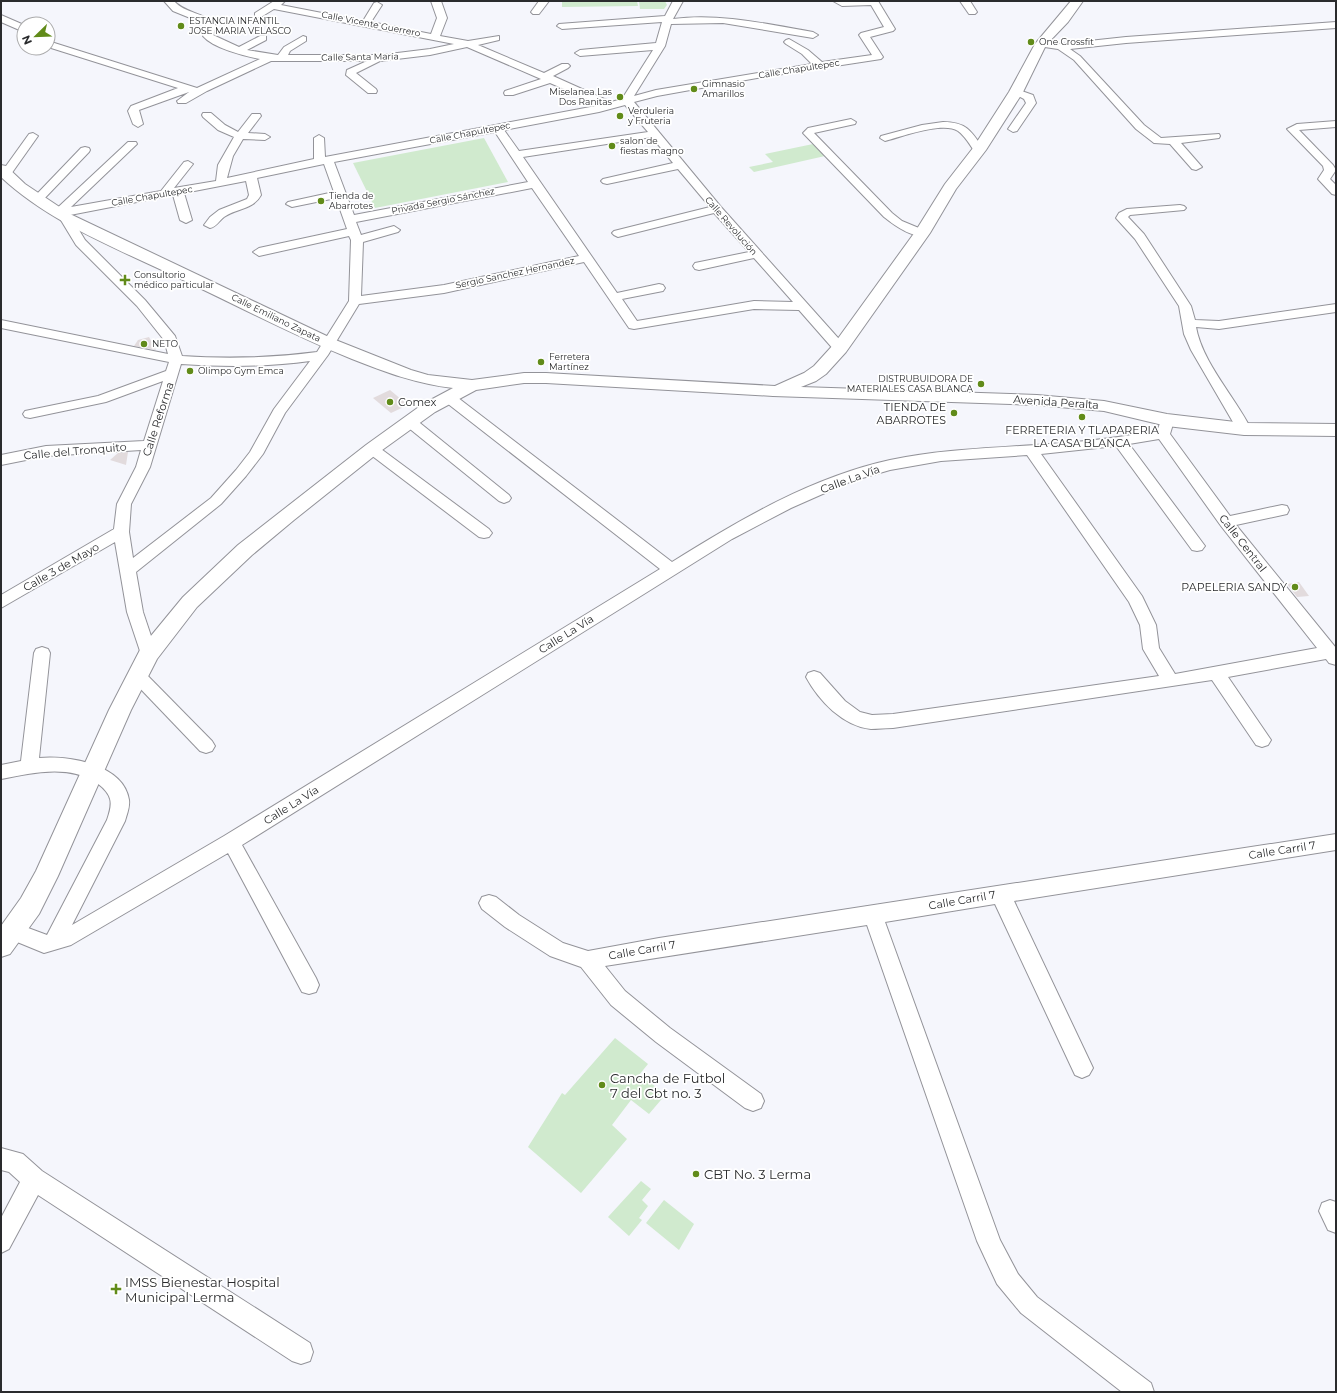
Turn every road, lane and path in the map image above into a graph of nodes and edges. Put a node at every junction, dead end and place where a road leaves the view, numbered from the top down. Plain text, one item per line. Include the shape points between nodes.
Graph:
1 (169, 1) edge
2 (436, 1) edge
3 (544, 1) edge
4 (678, 1) edge
5 (838, 1) edge
6 (965, 1) edge
7 (1073, 1) edge
8 (1077, 1) edge
9 (277, 3) edge
10 (377, 5) dead end
11 (536, 12) dead end
12 (972, 12) dead end
13 (258, 15) dead end
14 (1, 18) edge
15 (668, 20) junction
16 (366, 23) junction
17 (16, 25) edge
18 (1336, 25) edge
19 (562, 26) dead end
20 (813, 35) dead end
21 (435, 36) junction
22 (263, 38) dead end
23 (496, 38) dead end
24 (303, 40) dead end
25 (789, 42) dead end
26 (468, 44) junction
27 (1040, 44) junction
28 (56, 46) edge
29 (660, 46) junction
30 (1061, 47) junction
31 (238, 51) junction
32 (580, 53) dead end
33 (269, 58) junction
34 (308, 58) junction
35 (381, 58) junction
36 (280, 59) junction
37 (819, 65) junction
38 (565, 66) dead end
39 (288, 69) dead end
40 (549, 78) junction
41 (193, 89) junction
42 (372, 91) dead end
43 (1016, 92) junction
44 (509, 93) dead end
45 (627, 100) junction
46 (182, 101) dead end
47 (611, 106) junction
48 (207, 115) dead end
49 (256, 116) dead end
50 (851, 122) dead end
51 (138, 124) dead end
52 (1336, 124) edge
53 (497, 127) junction
54 (1014, 129) dead end
55 (654, 134) junction
56 (33, 136) dead end
57 (240, 136) junction
58 (1215, 136) dead end
59 (265, 137) dead end
60 (319, 138) dead end
61 (885, 138) dead end
62 (1173, 141) junction
63 (132, 144) dead end
64 (85, 150) dead end
65 (979, 150) junction
66 (516, 155) junction
67 (324, 161) junction
68 (188, 164) dead end
69 (680, 165) junction
70 (1196, 167) dead end
71 (4, 176) edge
72 (251, 177) junction
73 (607, 181) dead end
74 (221, 183) junction
75 (535, 184) junction
76 (178, 191) junction
77 (1336, 192) edge
78 (164, 194) junction
79 (340, 194) junction
80 (38, 199) junction
81 (292, 204) dead end
82 (1180, 208) dead end
83 (717, 209) junction
84 (62, 214) junction
85 (186, 220) dead end
86 (210, 225) dead end
87 (354, 230) junction
88 (394, 230) dead end
89 (618, 233) dead end
90 (922, 233) junction
91 (259, 252) dead end
92 (756, 254) junction
93 (586, 258) junction
94 (699, 266) dead end
95 (659, 288) dead end
96 (614, 297) junction
97 (355, 301) junction
98 (801, 306) junction
99 (1336, 308) edge
100 (1188, 323) junction
101 (3, 326) edge
102 (840, 348) junction
103 (324, 349) junction
104 (174, 367) junction
105 (472, 385) junction
106 (773, 391) junction
107 (448, 397) junction
108 (30, 414) dead end
109 (410, 422) junction
110 (1165, 427) junction
111 (1244, 429) junction
112 (1336, 430) edge
113 (1120, 442) junction
114 (149, 445) junction
115 (372, 449) junction
116 (1031, 450) junction
117 (1, 460) edge
118 (504, 498) dead end
119 (1282, 510) dead end
120 (1226, 522) junction
121 (121, 532) junction
122 (484, 533) dead end
123 (1197, 546) dead end
124 (129, 569) junction
125 (670, 569) junction
126 (1, 602) edge
127 (42, 652) dead end
128 (149, 654) junction
129 (1333, 656) edge
130 (1216, 673) junction
131 (138, 676) junction
132 (814, 677) dead end
133 (1171, 680) junction
134 (1262, 740) dead end
135 (206, 746) dead end
136 (29, 766) junction
137 (1, 772) edge
138 (94, 772) junction
139 (231, 842) junction
140 (1336, 842) edge
141 (1003, 893) junction
142 (489, 903) dead end
143 (873, 915) junction
144 (7, 939) edge
145 (54, 942) junction
146 (588, 960) junction
147 (309, 985) dead end
148 (1082, 1068) dead end
149 (754, 1101) dead end
150 (1, 1160) edge
151 (34, 1179) junction
152 (1, 1240) edge
153 (301, 1352) dead end
154 (1142, 1392) edge

1 - 31 street, Calle Santa María via 176,9 208,22 211,26 208,36
2 - 21 street via 442,18
3 - 11 street
4 - 15 street
5 - 37 street, Calle Chapultepec via 874,2 890,29 864,35 878,57
6 - 12 street
7 - 8 street
8 - 27 main road
9 - 13 street
9 - 16 street, Calle Vicente Guerrero
10 - 16 street
14 - 17 street
15 - 19 street
15 - 20 street via 719,19
15 - 29 street
16 - 21 street, Calle Vicente Guerrero
18 - 30 street
21 - 26 street, Calle Vicente Guerrero
22 - 31 street
23 - 26 street, Calle Santa María
24 - 36 street via 287,49
25 - 37 street
26 - 35 street, Calle Santa María
26 - 40 street
27 - 30 street
27 - 43 main road
28 - 41 street
29 - 32 street
29 - 45 street
30 - 62 street via 1078,58 1151,137 1158,141
31 - 33 street, Calle Santa María
33 - 36 street, Calle Santa María
33 - 41 street via 228,79
34 - 35 street, Calle Santa María
34 - 36 street, Calle Santa María
34 - 39 street
35 - 42 street via 351,72 354,79
37 - 45 street, Calle Chapultepec
38 - 40 street
40 - 44 street
40 - 47 street
41 - 46 street
41 - 51 street via 135,108 133,111
43 - 54 street via 1029,97 1032,103
43 - 65 main road
45 - 47 street, Calle Chapultepec
45 - 55 street, Calle Revolución
47 - 53 street, Calle Chapultepec
48 - 57 street via 224,130
49 - 57 street
50 - 90 street via 808,133 888,215 898,223
52 - 77 street via 1292,129 1328,165 1330,170 1324,179
53 - 66 street, Sergio Sanchez Hernandez
53 - 67 street, Calle Chapultepec
55 - 66 street
55 - 69 street, Calle Revolución
56 - 71 street
57 - 59 street
57 - 74 street via 225,161 220,175
58 - 62 street
60 - 67 street
61 - 65 street via 936,126 952,125 962,129
62 - 70 street
63 - 84 street
64 - 80 street
65 - 90 main road via 950,187
66 - 75 street, Sergio Sanchez Hernandez
67 - 72 street, Calle Chapultepec
67 - 79 street
68 - 78 street
69 - 73 street
69 - 83 street, Calle Revolución
71 - 80 main road, Calle Emiliano Zapata
72 - 74 street, Calle Chapultepec
72 - 86 street via 255,194 252,201 220,214
74 - 76 street, Calle Chapultepec
75 - 87 street, Privada Sergio Sánchez
75 - 93 street, Sergio Sanchez Hernandez
76 - 78 street, Calle Chapultepec
76 - 85 street
78 - 84 street, Calle Chapultepec via 130,205
79 - 81 street
79 - 87 street
80 - 84 main road, Calle Emiliano Zapata
82 - 100 street via 1127,212 1122,218 1140,237 1181,299 1188,313
83 - 89 street
83 - 92 street, Calle Revolución
84 - 103 main road, Calle Emiliano Zapata
84 - 104 street via 80,242 141,303 170,339
87 - 88 street
87 - 91 street
87 - 97 street
90 - 102 main road
92 - 94 street
92 - 98 street, Calle Revolución
93 - 96 street
93 - 97 street, Sergio Sanchez Hernandez via 444,289
95 - 96 street
96 - 98 street via 635,325 754,305
97 - 103 street
98 - 102 street, Calle Revolución
99 - 100 street via 1219,325
100 - 111 street via 1206,364
101 - 104 street
102 - 106 main road via 826,365 814,374
103 - 104 street via 280,361
103 - 105 main road, Calle Emiliano Zapata via 428,380
103 - 124 street via 279,412 256,454 241,473 216,501
104 - 108 street via 101,399
104 - 114 street, Calle Reforma
105 - 106 main road, Avenida Peralta via 524,378 546,378
105 - 107 main road
106 - 110 main road, Avenida Peralta via 1037,400 1111,407
107 - 109 main road
107 - 125 street
109 - 115 main road
109 - 118 street
110 - 111 main road, Avenida Peralta
110 - 113 street, Calle La Vía
110 - 120 street, Calle Central
111 - 112 main road, Avenida Peralta
113 - 116 street, Calle La Vía
113 - 123 street
114 - 117 street, Calle del Tronquito via 46,452
114 - 121 street, Calle Reforma via 143,466 124,504
115 - 122 street
115 - 128 main road via 245,550 190,602
116 - 125 street, Calle La Vía via 937,457 888,466 847,479 785,504
116 - 133 street via 1136,600 1148,625 1151,649
119 - 120 street
120 - 129 street, Calle Central
121 - 124 street, Calle Reforma
121 - 126 street, Calle 3 de Mayo
124 - 128 street, Calle Reforma via 135,612
125 - 139 street, Calle La Vía
127 - 136 street
128 - 131 main road
129 - 130 street
130 - 133 street
130 - 134 street
131 - 135 street
131 - 138 main road via 120,710
132 - 133 street via 839,706 860,719 871,722
136 - 137 street
136 - 138 street via 58,764
138 - 144 main road via 46,876
138 - 145 street via 113,786 120,795 121,805 107,840
139 - 145 street, Calle La Vía via 89,926
139 - 147 street
140 - 141 street, Calle Carril 7
141 - 143 street, Calle Carril 7
141 - 148 street via 1004,902
142 - 146 street via 557,950
143 - 146 street, Calle Carril 7 via 636,950
143 - 154 street via 1002,1273 1014,1291 1029,1305
144 - 145 street, Calle La Vía via 44,944
146 - 149 street via 618,998 663,1035
150 - 151 street via 15,1162
151 - 152 street
151 - 153 street

